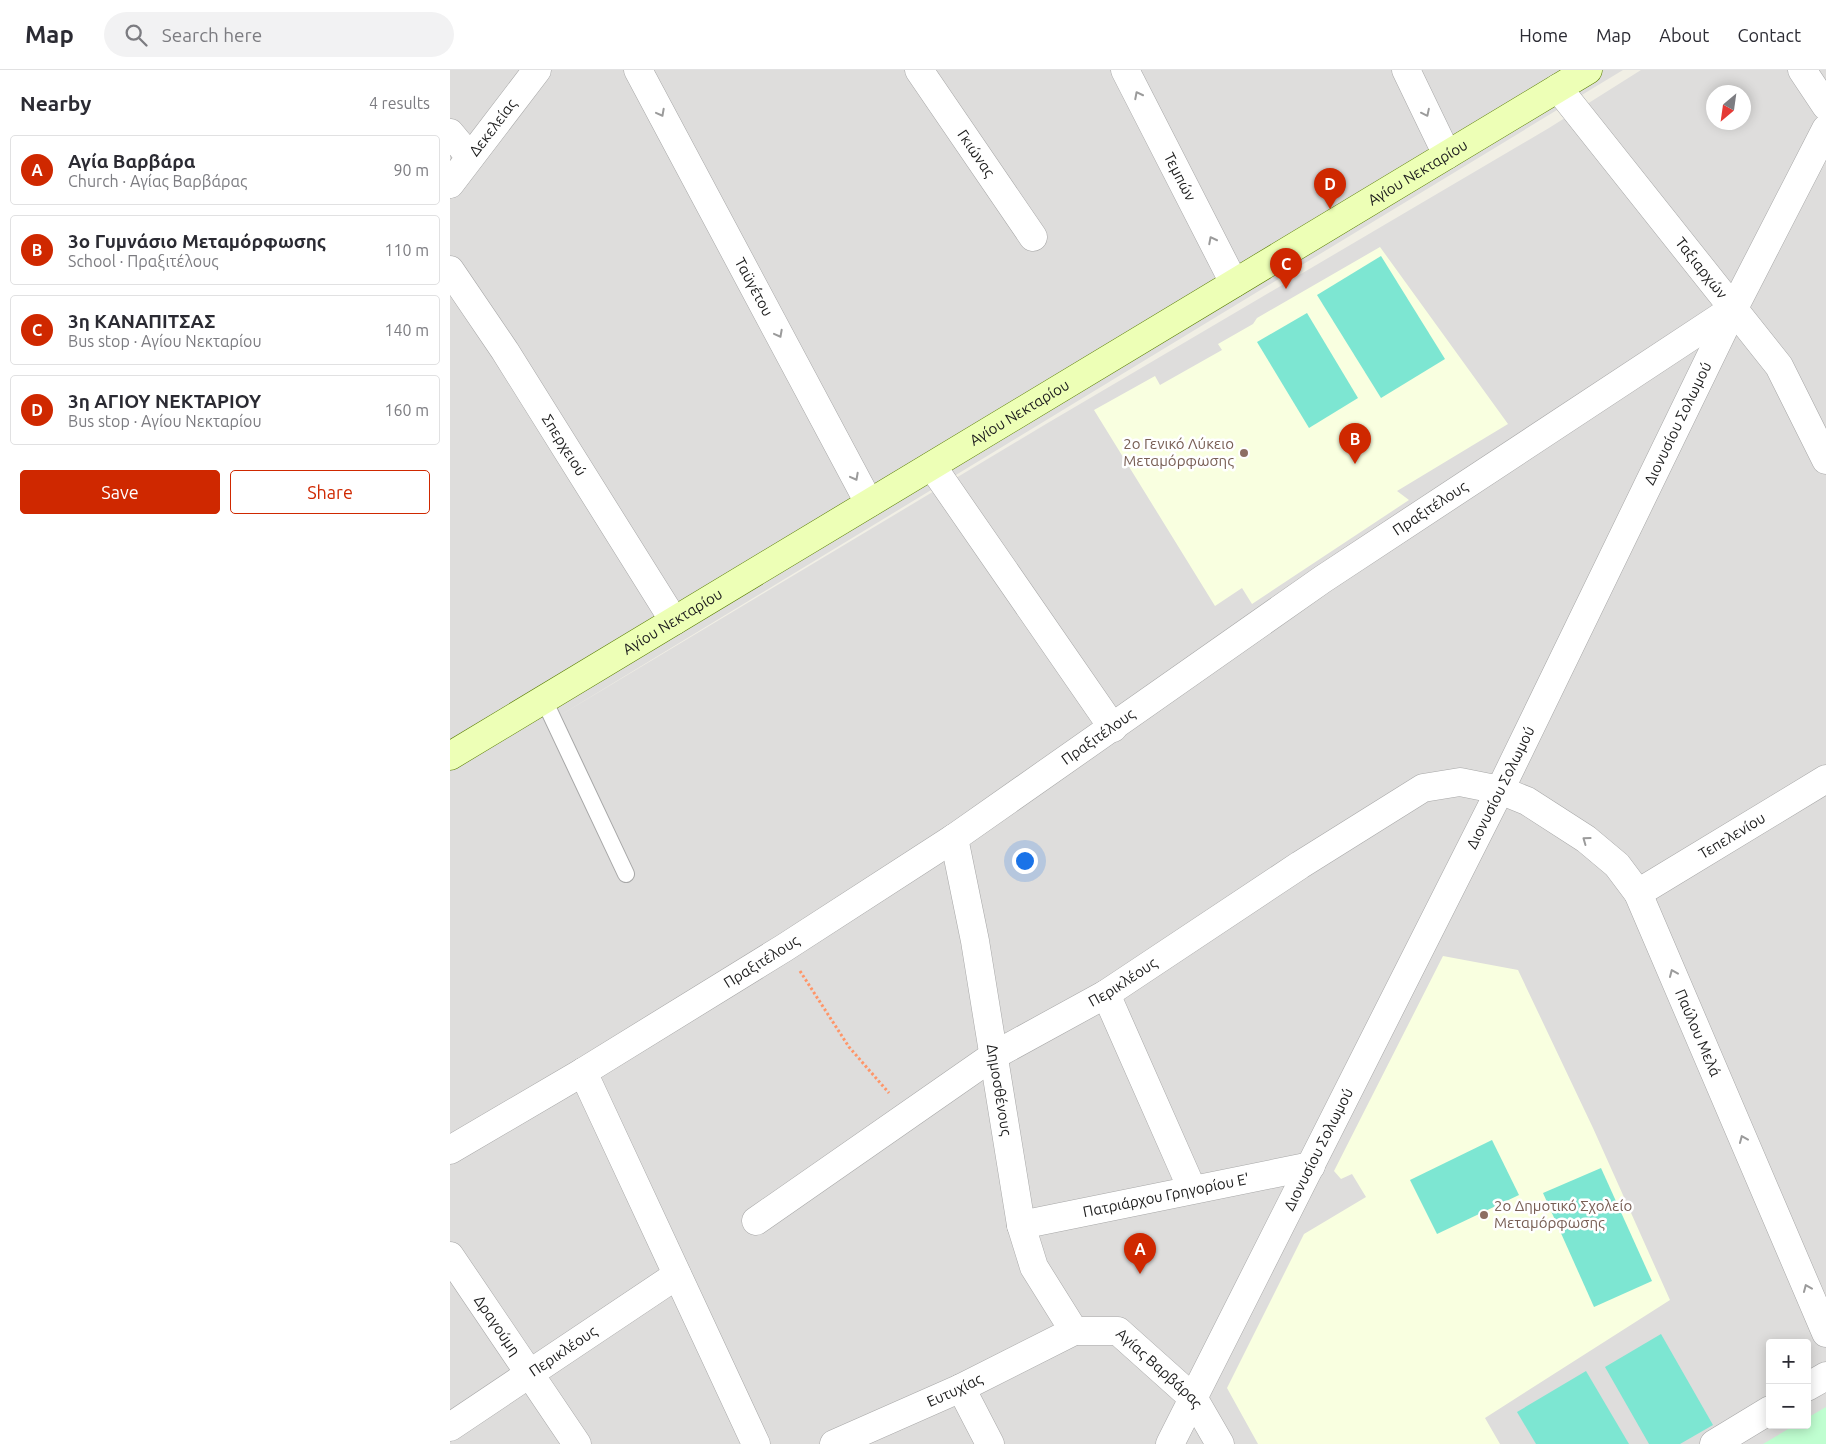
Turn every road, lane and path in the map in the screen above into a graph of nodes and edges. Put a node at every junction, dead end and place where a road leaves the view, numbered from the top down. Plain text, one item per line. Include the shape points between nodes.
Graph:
1 (537, 70) edge
2 (638, 70) edge
3 (919, 70) edge
4 (1125, 70) edge
5 (1406, 70) edge
6 (1588, 70) edge
7 (1802, 70) edge
8 (1558, 88) junction
9 (1826, 106) edge
10 (1826, 129) edge
11 (450, 133) edge
12 (1447, 155) junction
13 (470, 158) junction
14 (450, 184) edge
15 (1033, 237) dead end
16 (450, 270) edge
17 (1234, 283) junction
18 (1734, 308) junction
19 (1826, 460) edge
20 (932, 466) junction
21 (869, 503) junction
22 (674, 621) junction
23 (544, 700) junction
24 (1113, 728) junction
25 (451, 751) edge
26 (1826, 779) edge
27 (1500, 790) junction
28 (954, 838) junction
29 (626, 874) dead end
30 (1638, 892) junction
31 (784, 948) junction
32 (1106, 994) junction
33 (993, 1056) junction
34 (583, 1072) junction
35 (909, 1117) junction
36 (450, 1150) edge
37 (1311, 1166) junction
38 (1192, 1189) junction
39 (756, 1221) dead end
40 (1021, 1225) junction
41 (450, 1256) edge
42 (677, 1275) junction
43 (1074, 1331) junction
44 (1826, 1333) edge
45 (529, 1372) junction
46 (1826, 1376) edge
47 (1811, 1385) edge
48 (960, 1388) junction
49 (1194, 1398) junction
50 (1766, 1412) edge
51 (450, 1427) edge
52 (577, 1444) edge
53 (756, 1444) edge
54 (834, 1444) edge
55 (990, 1444) edge
56 (1170, 1444) edge
57 (1220, 1444) edge
58 (1714, 1444) edge

1 - 13 street, Δεκελείας
2 -> 21 street, Ταϋγέτου
3 - 15 street, Γκιώνας
17 -> 4 street, Τεμπών
5 -> 12 street
6 - 8 street, Αγίου Νεκταρίου
7 - 9 street
8 - 12 street, Αγίου Νεκταρίου
8 - 18 street, Ταξιαρχών
10 - 18 street, Διονυσίου Σολωμού
11 - 13 street
12 - 17 street, Αγίου Νεκταρίου
13 - 14 street, Δεκελείας
16 - 22 street, Σπερχειού
17 - 20 street, Αγίου Νεκταρίου
18 - 19 street, Ταξιαρχών via 1779,366
18 - 24 street, Πραξιτέλους via 1323,579
18 - 27 street, Διονυσίου Σολωμού
20 - 21 street, Αγίου Νεκταρίου
20 - 24 street
21 - 22 street, Αγίου Νεκταρίου
22 - 23 street, Αγίου Νεκταρίου
23 - 25 street, Αγίου Νεκταρίου
23 - 29 lane
24 - 28 street, Πραξιτέλους
26 - 30 street, Τεπελενίου
30 -> 27 street, Παύλου Μελά via 1618,865 1586,839 1527,801
27 - 32 street, Περικλέους via 1460,782 1424,788 1300,865
27 - 37 street, Διονυσίου Σολωμού
28 - 31 street, Πραξιτέλους
28 - 33 street, Δημοσθένους via 975,941
44 -> 30 street, Παύλου Μελά
31 - 34 street, Πραξιτέλους
31 - 35 path via 848,1046
32 - 33 street, Περικλέους
32 - 38 street
33 - 35 street, Περικλέους
33 - 40 street, Δημοσθένους
34 - 36 street, Πραξιτέλους
34 - 42 street
35 - 39 street, Περικλέους
37 - 38 street, Πατριάρχου Γρηγορίου Ε'
37 - 49 street, Διονυσίου Σολωμού
38 - 40 street, Πατριάρχου Γρηγορίου Ε'
40 - 43 street, Δημοσθένους via 1034,1267
41 - 45 street, Δραγούμη
42 - 45 street, Περικλέους
42 - 53 street
43 - 48 street, Ευτυχίας
43 - 49 street, Αγίας Βαρβάρας via 1118,1331
45 - 51 street, Περικλέους
45 - 52 street, Δραγούμη
46 - 47 street
48 - 54 street, Ευτυχίας
48 - 55 street
49 - 56 street, Διονυσίου Σολωμού
49 - 57 street, Αγίας Βαρβάρας
50 - 58 street

